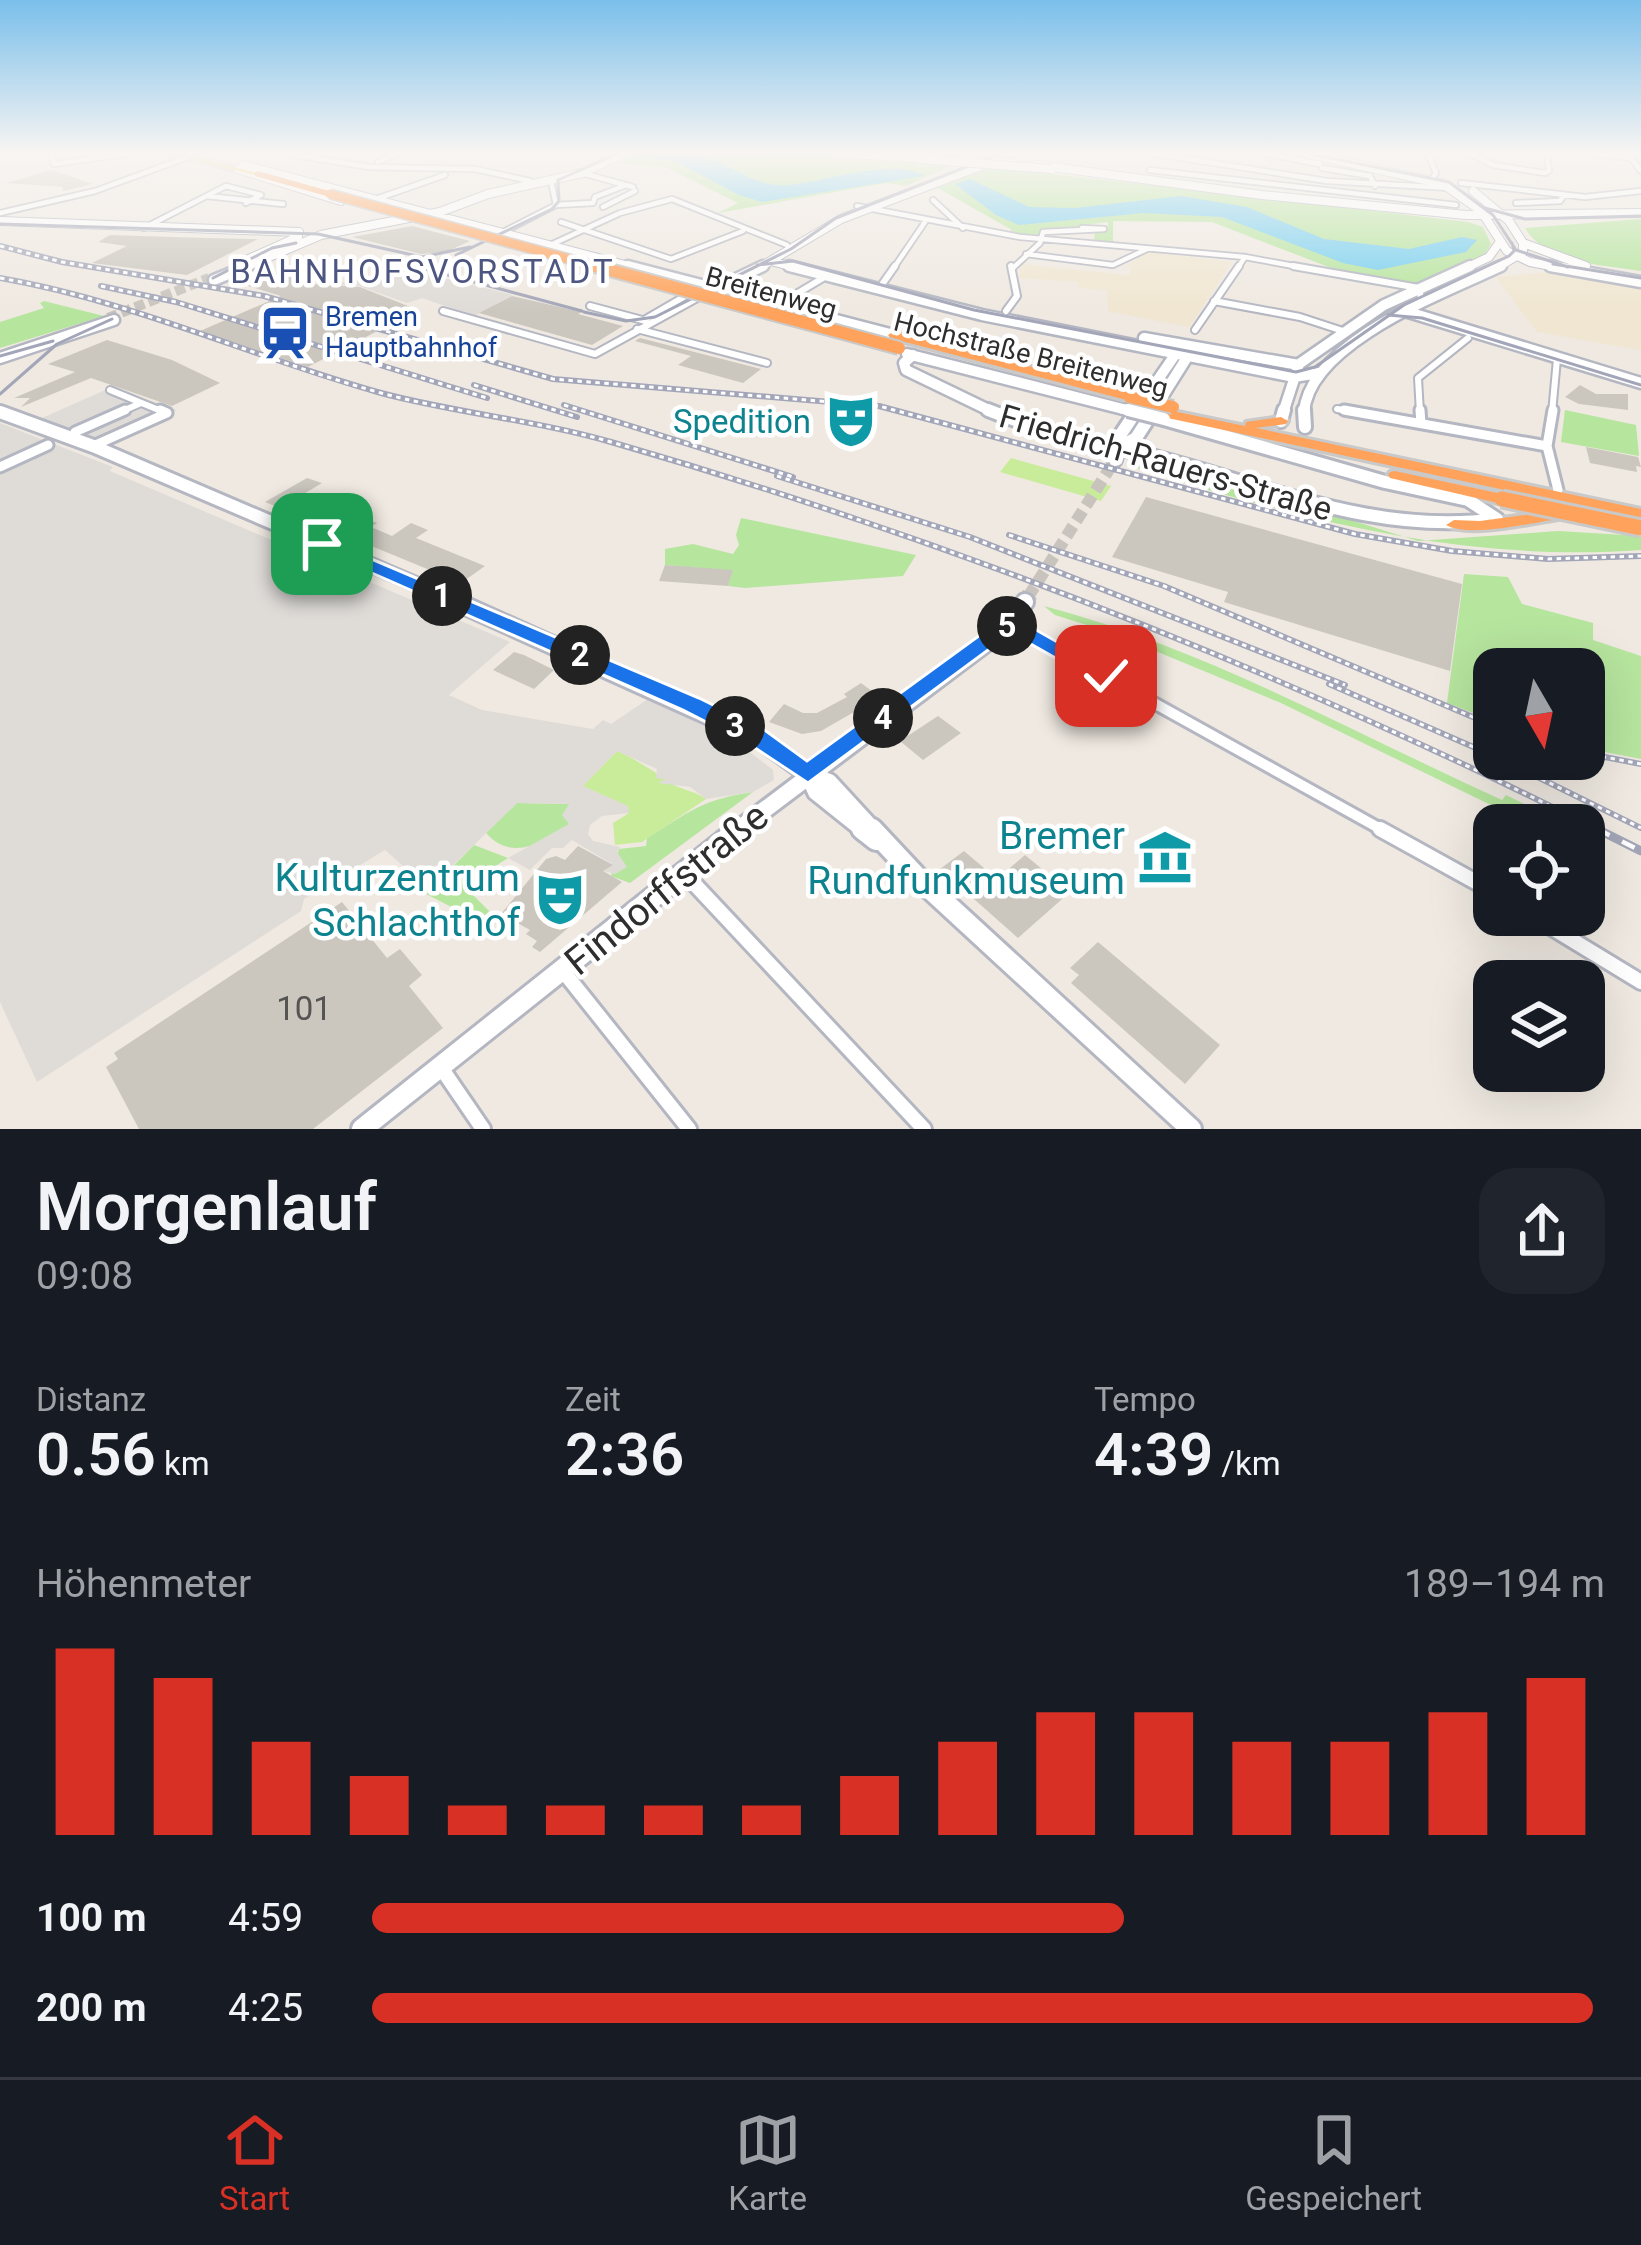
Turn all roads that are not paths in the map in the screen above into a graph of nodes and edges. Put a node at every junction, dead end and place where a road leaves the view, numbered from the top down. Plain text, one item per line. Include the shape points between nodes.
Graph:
1 (45, 207) edge
2 (186, 207) edge
3 (384, 207) edge
4 (384, 207) edge
5 (395, 207) edge
6 (445, 207) edge
7 (554, 207) edge
8 (603, 207) edge
9 (643, 207) edge
10 (689, 207) edge
11 (854, 207) edge
12 (862, 207) edge
13 (877, 207) edge
14 (940, 207) edge
15 (1374, 207) edge
16 (1472, 207) edge
17 (1492, 207) edge
18 (874, 208) junction
19 (620, 213) junction
20 (1641, 215) edge
21 (418, 216) junction
22 (1485, 218) junction
23 (1506, 219) junction
24 (0, 221) edge
25 (561, 222) dead end
26 (925, 222) junction
27 (144, 228) junction
28 (963, 228) junction
29 (1082, 228) dead end
30 (584, 230) junction
31 (322, 231) junction
32 (743, 231) junction
33 (501, 233) junction
34 (1042, 240) junction
35 (280, 242) junction
36 (1499, 243) junction
37 (1523, 243) junction
38 (296, 245) junction
39 (548, 246) junction
40 (789, 248) junction
41 (1147, 249) junction
42 (530, 250) junction
43 (1026, 254) junction
44 (1517, 256) junction
45 (1245, 257) junction
46 (1489, 257) junction
47 (771, 261) junction
48 (1550, 267) junction
49 (1593, 267) junction
50 (1496, 268) junction
51 (637, 269) junction
52 (828, 275) junction
53 (624, 276) junction
54 (1641, 279) edge
55 (883, 284) junction
56 (701, 292) junction
57 (1417, 294) junction
58 (1214, 301) junction
59 (586, 305) dead end
60 (776, 306) junction
61 (442, 311) dead end
62 (1006, 311) junction
63 (1374, 312) junction
64 (1400, 313) junction
65 (111, 319) tunnel mouth
66 (648, 321) junction
67 (637, 329) junction
68 (1195, 330) dead end
69 (1346, 332) junction
70 (621, 338) junction
71 (1468, 338) junction
72 (902, 346) junction
73 (1190, 352) junction
74 (1172, 353) junction
75 (0, 355) edge
76 (767, 363) dead end
77 (1558, 363) junction
78 (1299, 376) junction
79 (1641, 386) edge
80 (110, 390) dead end
81 (140, 400) junction
82 (1126, 404) junction
83 (1337, 409) dead end
84 (0, 412) edge
85 (1168, 413) junction
86 (1281, 421) joint
87 (1421, 423) junction
88 (1209, 424) junction
89 (1251, 424) junction
90 (1305, 427) joint
91 (41, 428) junction
92 (1228, 434) junction
93 (1283, 443) junction
94 (1329, 444) junction
95 (48, 445) dead end
96 (93, 446) junction
97 (1547, 446) junction
98 (1118, 454) junction
99 (112, 456) junction
100 (0, 467) edge
101 (1556, 484) junction
102 (1468, 500) junction
103 (1553, 516) junction
104 (1641, 518) edge
105 (1454, 525) junction
106 (1024, 602) tunnel mouth
107 (1010, 623) junction
108 (808, 774) junction
109 (686, 875) junction
110 (1473, 880) edge
111 (1565, 936) edge
112 (563, 971) junction
113 (1641, 982) edge
114 (441, 1067) junction
115 (362, 1129) edge
116 (483, 1129) edge
117 (689, 1129) edge
118 (924, 1129) edge
119 (1191, 1129) edge

1 - 24 street
2 - 27 street
3 - 21 main road
4 - 21 highway, Hochstraße Breitenweg, bridge
5 - 21 main road
6 - 21 main road
7 - 33 street
8 - 19 street
9 - 19 street
10 - 32 street
11 - 40 main road
12 - 18 street
13 - 18 main road
14 - 28 street
15 - 22 main road
16 - 22 main road
17 - 23 main road
18 - 26 street
18 - 40 main road
19 - 30 street
20 - 23 main road
21 - 31 main road
21 - 33 main road, Breitenweg
21 - 38 main road
21 - 42 main road, Breitenweg
21 - 72 highway, Hochstraße Breitenweg, bridge
22 - 23 main road
22 - 36 main road
23 - 37 main road
24 - 27 main road
24 - 35 main road
25 - 30 street
26 - 28 street
26 - 55 street
27 - 31 main road
28 - 34 street
29 - 34 street via 1043,232
30 - 32 street via 671,259
30 - 39 street
31 - 35 main road
32 - 40 street
33 - 39 main road, Breitenweg
34 - 41 street
34 - 43 street
35 - 38 main road
35 - 38 main road via 212,279
36 - 44 main road
36 - 46 main road
37 - 44 main road
37 - 49 main road
39 - 42 street
39 - 51 main road, Breitenweg
40 - 47 main road
40 - 55 main road
40 - 56 main road
41 - 43 street via 1113,265
41 - 45 street
42 - 53 main road, Breitenweg
43 - 62 street via 1011,266 1017,296
44 - 46 main road
44 - 48 main road
44 - 49 main road
44 - 50 main road
45 - 57 street
45 - 58 street
46 - 57 main road
47 - 52 main road
47 - 56 main road
48 - 50 main road
48 - 54 main road
49 - 54 main road
50 - 57 main road via 1444,294
51 - 53 main road
51 - 56 main road, Breitenweg
52 - 60 street
52 - 74 main road
53 - 56 main road, Breitenweg
55 - 62 main road
56 - 60 main road, Breitenweg
56 - 66 street
56 - 72 main road, Breitenweg
57 - 63 main road
57 - 64 main road
57 - 64 main road via 1395,303
58 - 68 street
58 - 69 street
59 - 66 street
60 - 72 main road, Breitenweg
61 - 70 street via 596,354
62 - 73 main road
63 - 64 main road
63 - 69 main road
64 - 71 main road
64 - 77 main road
64 - 78 main road via 1318,373
65 - 75 main road
66 - 67 street
66 - 70 street
67 - 70 street
67 - 76 street
69 - 78 main road
71 - 77 main road
71 - 87 street via 1418,377
72 - 82 highway, Hochstraße Breitenweg
72 - 82 highway, Hochstraße Breitenweg via 1063,381
72 - 98 main road, Friedrich-Rauers-Straße via 906,370 994,413
73 - 74 main road
73 - 78 main road
73 - 78 main road via 1283,364
73 - 98 main road
74 - 98 main road via 1121,434
77 - 79 main road
77 - 97 street
78 - 86 main road
78 - 90 main road
80 - 81 street
81 - 81 street via 75,432
81 - 96 street via 167,412
82 - 85 highway, Hochstraße Breitenweg, bridge
83 - 87 street
84 - 91 main road
85 - 88 highway, Hochstraße Breitenweg
85 - 89 highway
85 - 92 main road
86 - 89 highway
87 - 97 street
88 - 93 highway
88 - 104 highway, Hochstraße Breitenweg
89 - 94 highway
90 - 94 highway
91 - 96 main road
91 - 99 main road
92 - 93 highway
92 - 102 main road
93 - 104 highway, bridge via 1502,500
94 - 101 highway
95 - 100 street
96 - 99 main road
97 - 101 street
98 - 105 main road, Friedrich-Rauers-Straße via 1371,520
99 - 108 main road via 691,704
101 - 104 highway
102 - 103 highway
102 - 105 main road via 1497,519
103 - 104 highway
103 - 105 highway
106 - 107 main road, Findorffstraße
107 - 108 main road, Findorffstraße
107 - 110 street
108 - 109 main road, Findorffstraße
108 - 119 main road via 849,823 882,843
109 - 112 main road, Findorffstraße
109 - 118 street
111 - 113 street
112 - 114 main road, Findorffstraße
112 - 117 street
114 - 115 main road, Findorffstraße
114 - 116 street

